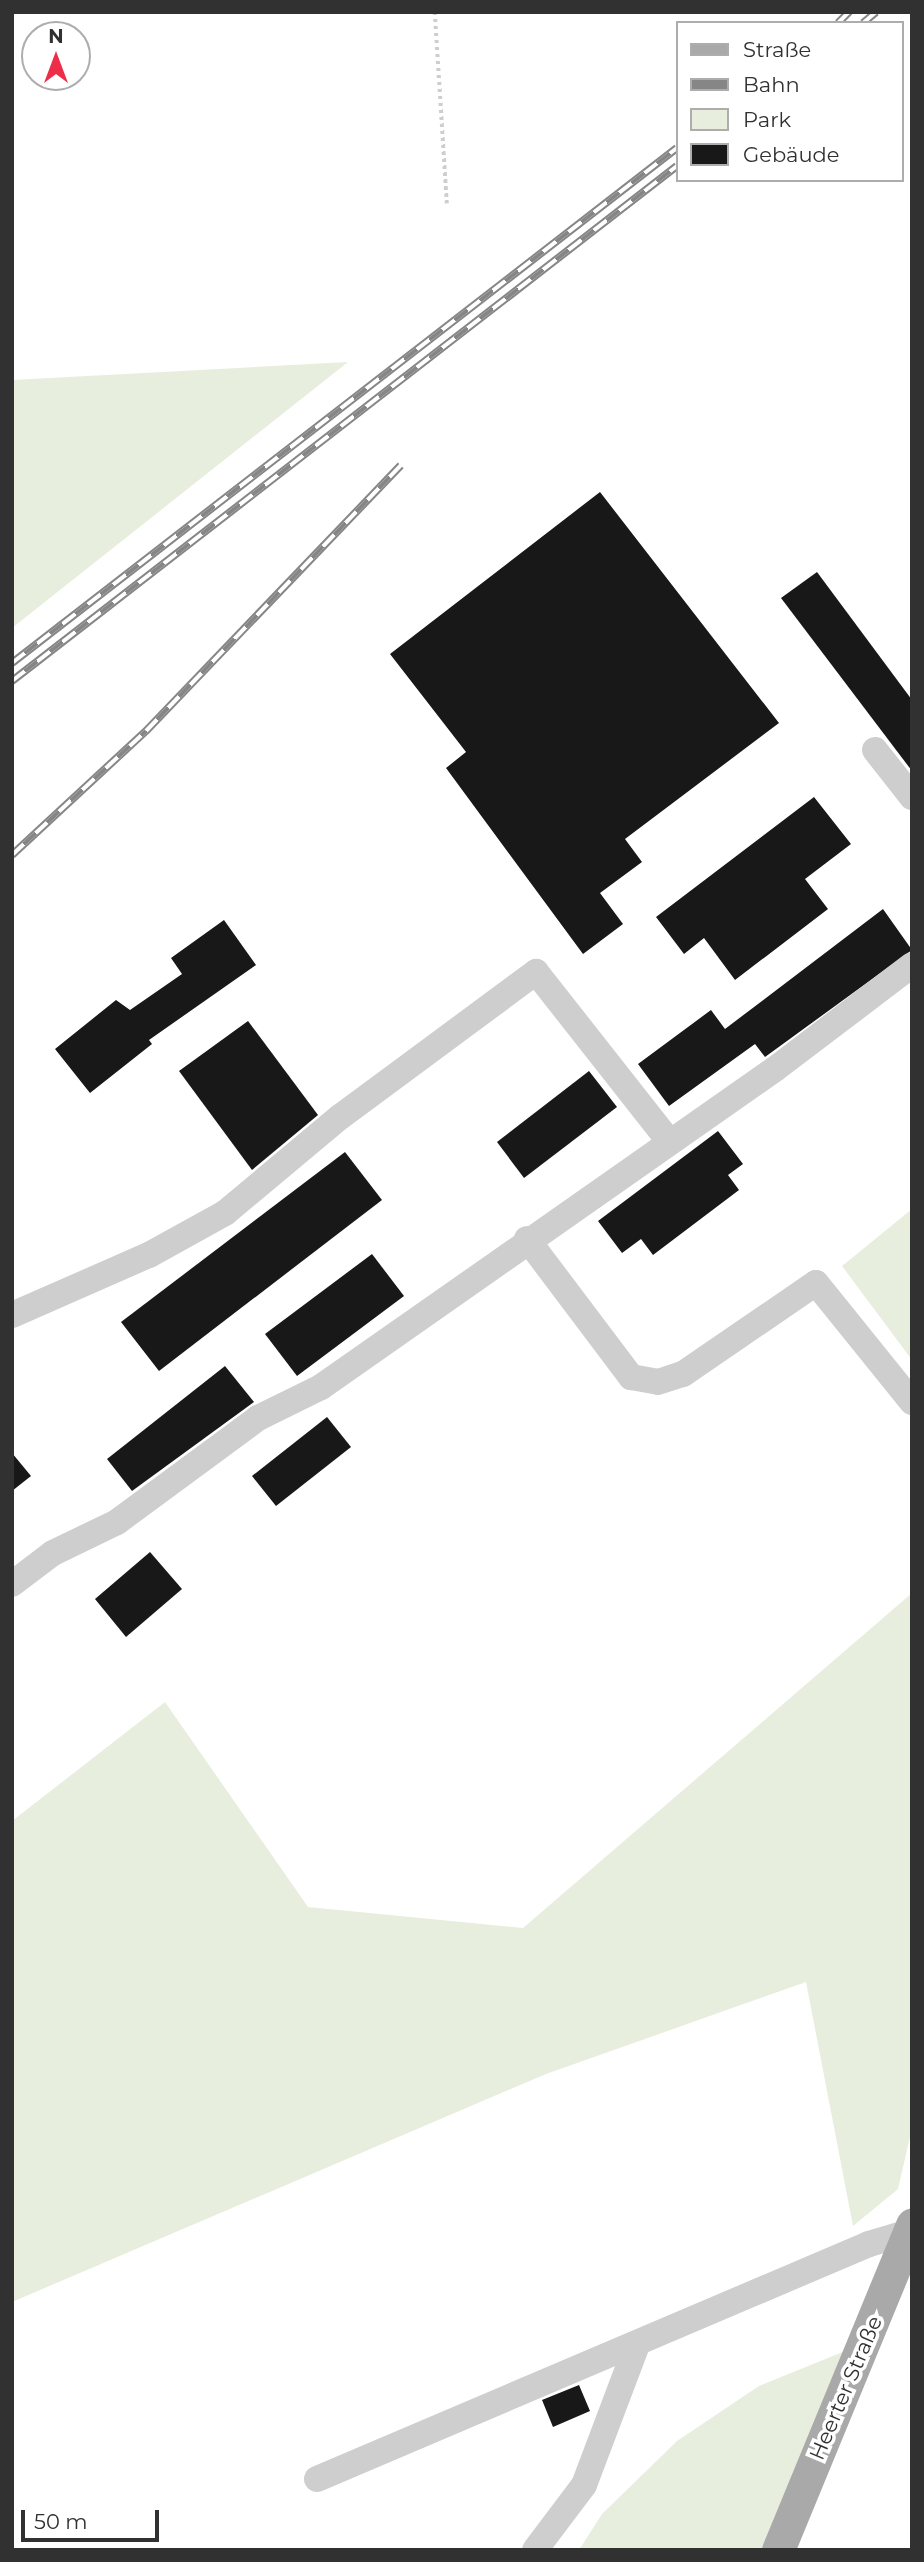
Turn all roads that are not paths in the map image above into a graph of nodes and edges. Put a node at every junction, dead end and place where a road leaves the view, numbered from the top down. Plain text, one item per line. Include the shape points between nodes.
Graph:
1 (875, 750) dead end
2 (912, 797) edge
3 (912, 965) edge
4 (668, 1140) junction
5 (527, 1239) junction
6 (12, 1315) edge
7 (912, 1402) edge
8 (12, 1584) edge
9 (911, 2229) edge
10 (637, 2345) junction
11 (317, 2479) dead end
12 (535, 2550) edge
13 (778, 2550) edge

1 - 2 lane
3 - 4 lane via 775,1069
4 - 5 lane
4 - 6 lane via 536,971 340,1118 225,1213 149,1255
5 - 7 lane via 631,1377 658,1382 683,1374 816,1283
5 - 8 lane via 321,1387 258,1418 117,1522 53,1553
9 - 10 lane
9 - 13 main road, Heerter Straße
10 - 11 lane
10 - 12 lane via 584,2485

